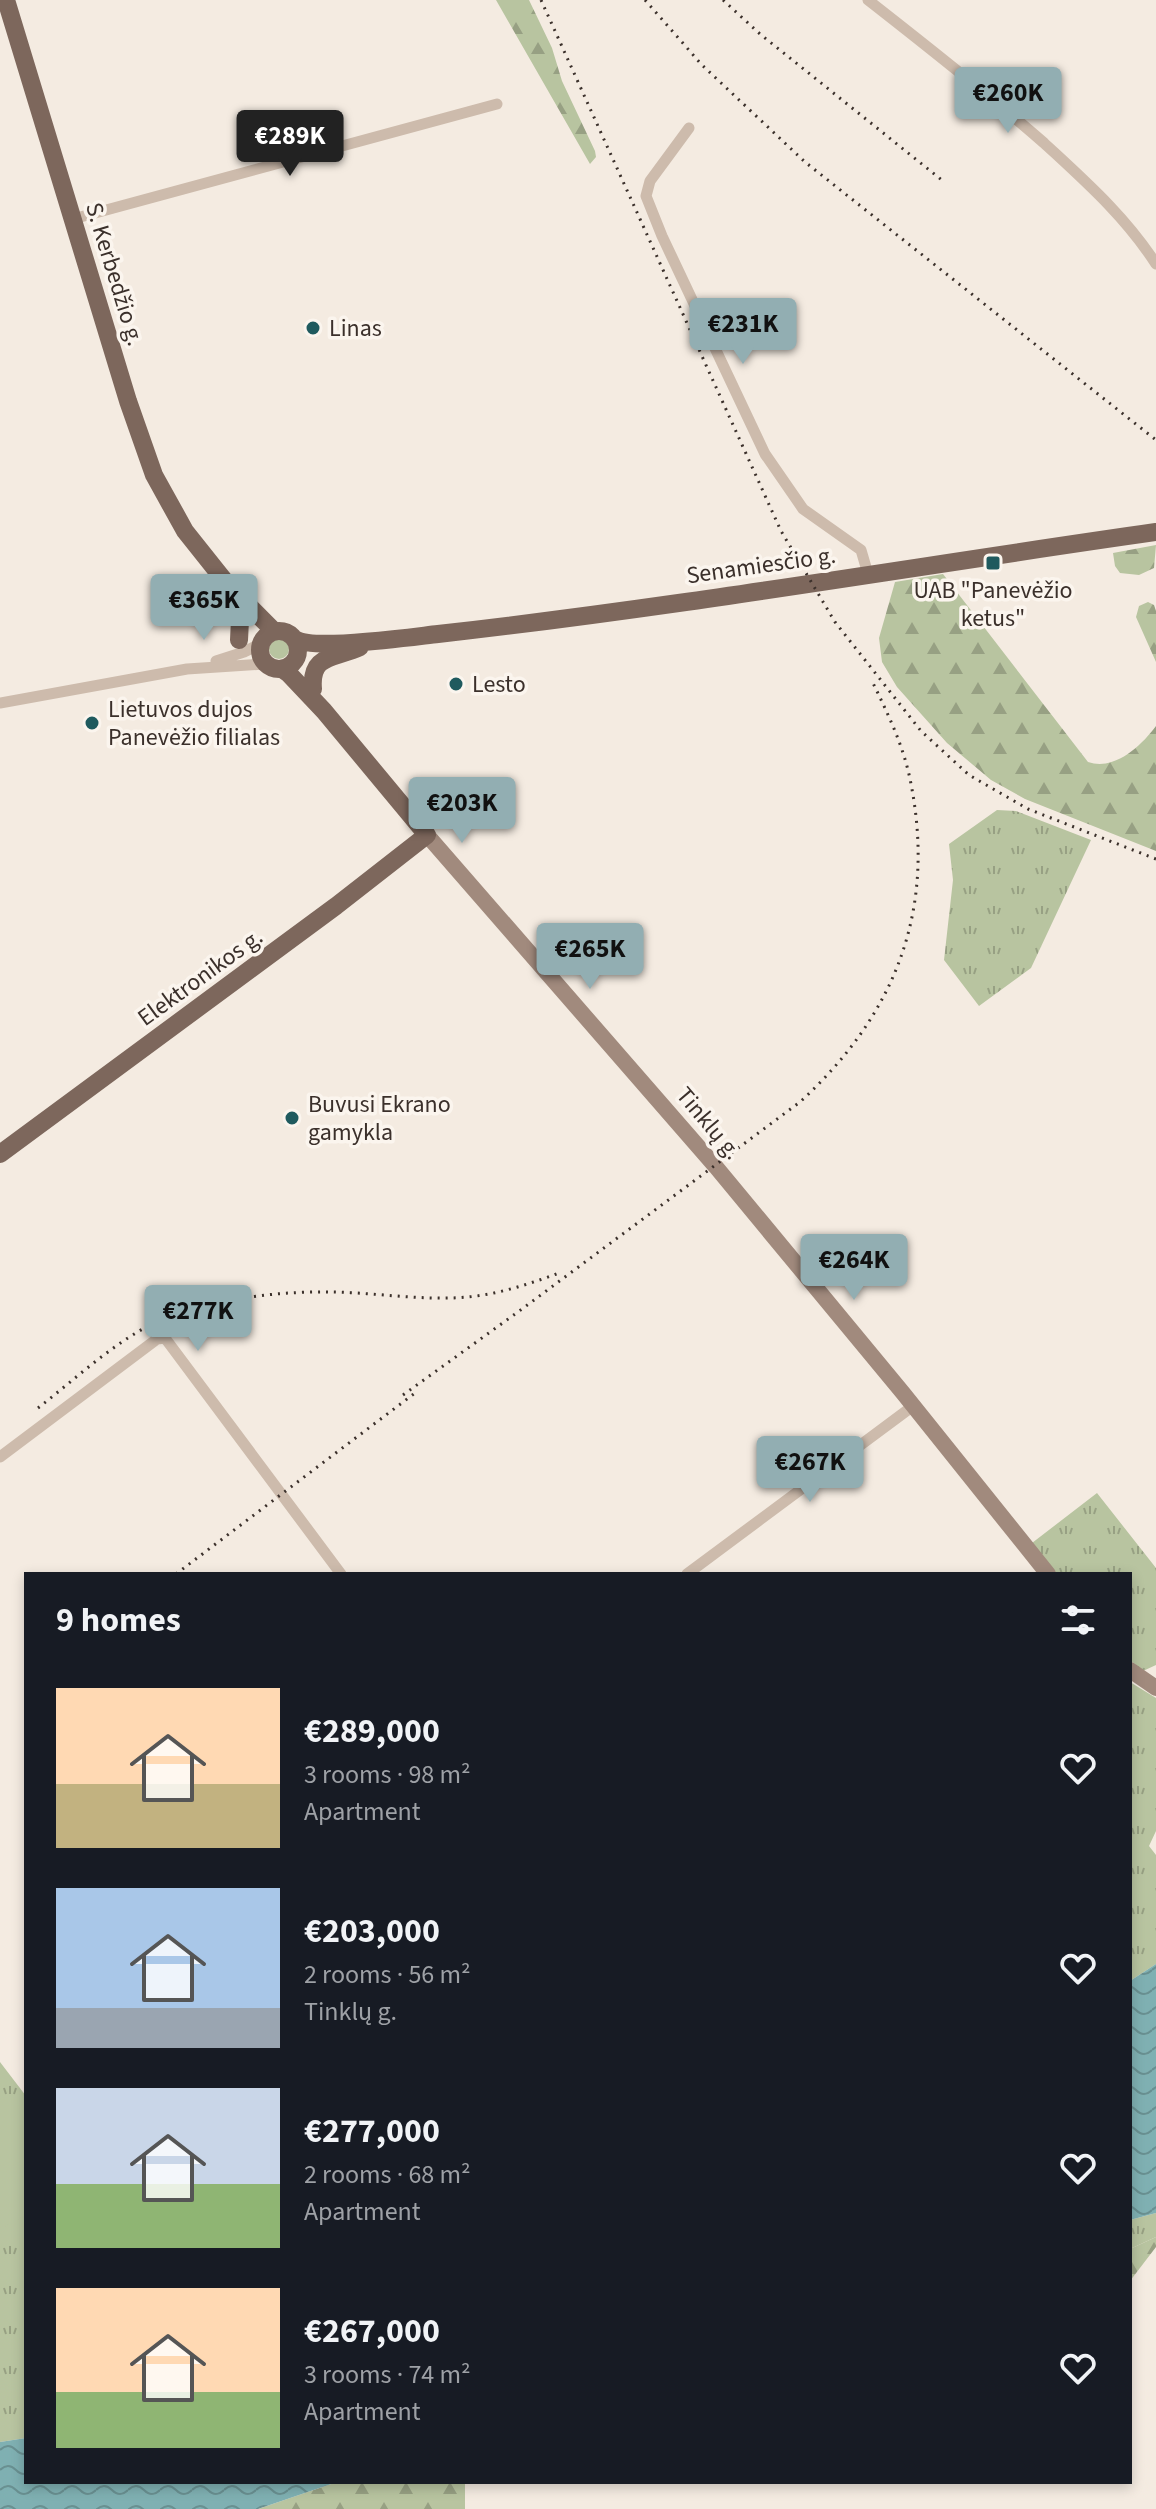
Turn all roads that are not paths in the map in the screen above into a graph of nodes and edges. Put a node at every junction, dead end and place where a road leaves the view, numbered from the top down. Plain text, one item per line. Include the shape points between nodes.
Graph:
1 (6, 0) edge
2 (868, 0) edge
3 (497, 104) dead end
4 (689, 128) dead end
5 (73, 219) junction
6 (1156, 264) edge
7 (1156, 532) edge
8 (201, 551) junction
9 (868, 574) junction
10 (265, 639) junction
11 (239, 640) joint
12 (366, 645) junction
13 (287, 658) junction
14 (193, 667) junction
15 (314, 667) joint
16 (313, 689) junction
17 (0, 703) edge
18 (324, 711) junction
19 (427, 835) junction
20 (0, 1154) edge
21 (913, 1406) junction
22 (0, 1457) edge
23 (340, 1572) edge
24 (690, 1572) edge
25 (1046, 1572) edge
26 (1132, 1671) edge
27 (1153, 1682) edge

1 - 5 main road, S. Kerbedžio g.
2 - 6 street via 982,89 1099,192
3 - 5 street
4 - 9 street via 650,181 646,196 765,454 803,509 861,550
5 - 8 main road, S. Kerbedžio g. via 145,452 171,509
7 - 9 main road, Senamiesčio g.
8 - 10 main road, S. Kerbedžio g.
8 - 11 main road, S. Kerbedžio g. via 240,620
9 - 12 main road, Senamiesčio g.
10 - 13 main road via 260,655
10 - 13 main road, Senamiesčio g. via 286,632
10 - 14 street, Senamiesčio g. via 244,652
11 - 14 street, Senamiesčio g.
12 - 13 main road, Senamiesčio g. via 309,645
12 - 15 main road, Senamiesčio g.
13 - 14 street, Senamiesčio g.
13 - 16 main road, Tinklų g.
13 - 18 main road, Tinklų g. via 289,674
14 - 17 street, Senamiesčio g.
15 - 16 main road, Tinklų g.
16 - 18 main road, Tinklų g.
18 - 19 main road, Tinklų g.
19 - 20 main road, Elektronikos g.
19 - 21 main road, Tinklų g. via 716,1167
21 - 24 street
21 - 25 main road, Tinklų g.
22 - 23 street via 165,1338
26 - 27 main road

